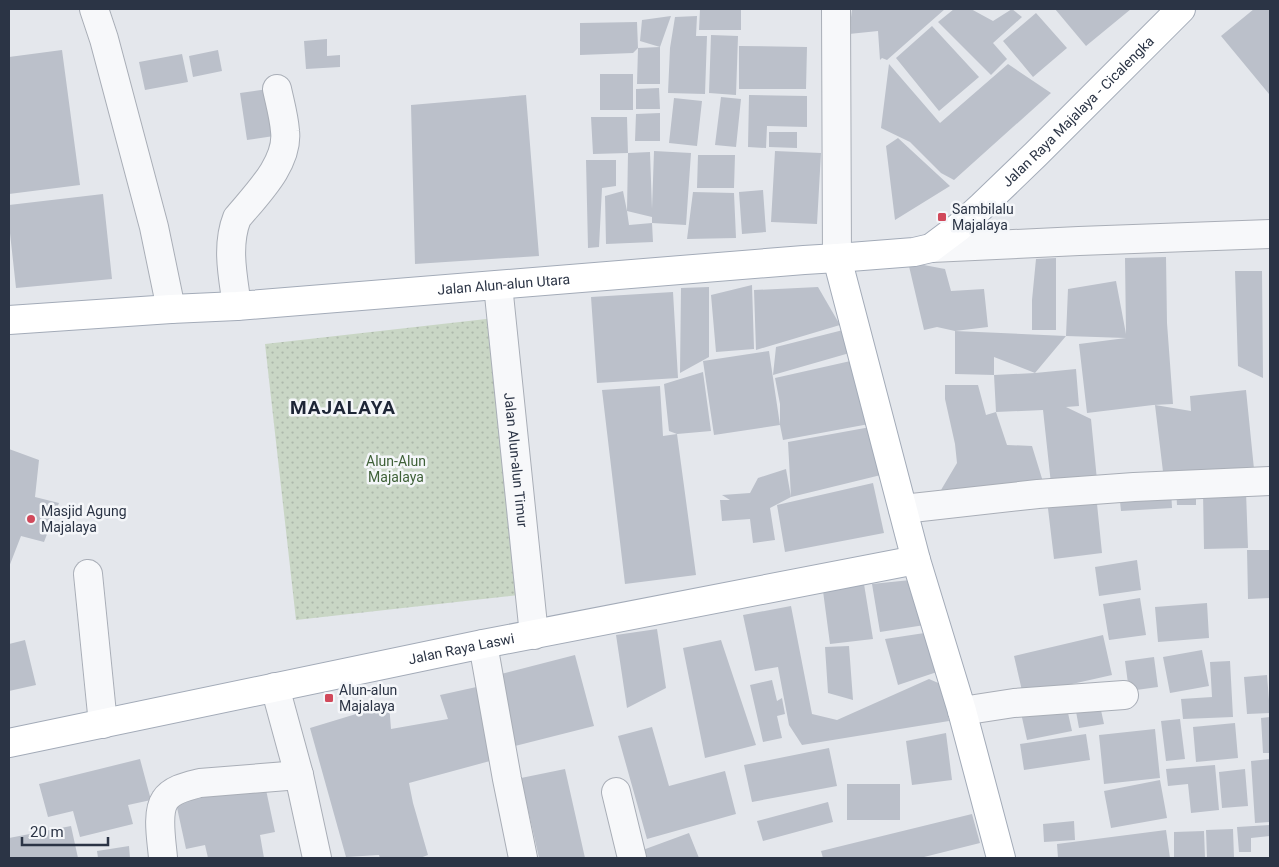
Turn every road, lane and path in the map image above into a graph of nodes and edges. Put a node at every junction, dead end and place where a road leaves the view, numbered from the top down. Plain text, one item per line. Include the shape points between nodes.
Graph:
1 (94, 9) edge
2 (836, 9) edge
3 (1176, 10) edge
4 (277, 89) dead end
5 (1270, 234) edge
6 (922, 250) junction
7 (844, 258) junction
8 (498, 285) junction
9 (237, 306) junction
10 (171, 309) junction
11 (9, 320) edge
12 (1270, 481) edge
13 (903, 509) junction
14 (916, 560) junction
15 (88, 574) dead end
16 (534, 635) junction
17 (483, 644) junction
18 (276, 687) junction
19 (1124, 695) dead end
20 (974, 709) junction
21 (102, 724) junction
22 (9, 743) edge
23 (299, 775) junction
24 (616, 792) dead end
25 (995, 857) edge
26 (163, 858) edge
27 (317, 858) edge
28 (523, 858) edge
29 (632, 858) edge

1 - 10 street via 154,227
2 - 7 street
3 - 6 main road, Jalan Raya Majalaya - Cicalengka via 982,206 959,226
4 - 9 street via 286,133 284,152 277,168 234,226 231,263
5 - 6 street
6 - 7 main road
7 - 8 main road, Jalan Alun-alun Utara
7 - 13 main road
8 - 9 main road, Jalan Alun-alun Utara
8 - 16 street, Jalan Alun-alun Timur
9 - 10 main road, Jalan Alun-alun Utara
10 - 11 main road, Jalan Alun-alun Utara
12 - 13 street via 1038,494
13 - 14 main road
14 - 16 main road, Jalan Raya Laswi
14 - 20 main road
15 - 21 street
16 - 17 main road, Jalan Raya Laswi
17 - 18 main road, Jalan Raya Laswi
17 - 28 street
18 - 21 main road, Jalan Raya Laswi
18 - 23 street
19 - 20 street
20 - 25 main road
21 - 22 main road, Jalan Raya Laswi
23 - 26 street via 200,783 172,793 164,800 159,818
23 - 27 street
24 - 29 street

